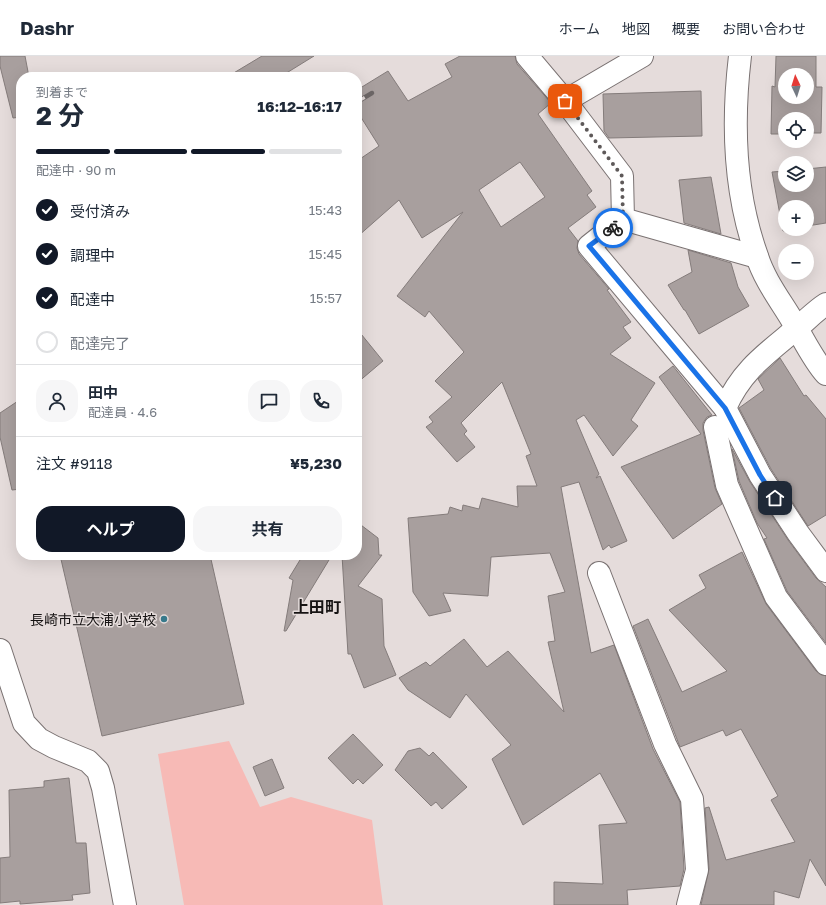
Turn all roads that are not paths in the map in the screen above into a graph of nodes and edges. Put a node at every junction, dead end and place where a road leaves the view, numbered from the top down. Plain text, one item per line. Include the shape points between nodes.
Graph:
1 (527, 56) edge
2 (642, 56) edge
3 (740, 56) edge
4 (565, 101) junction
5 (623, 219) junction
6 (756, 256) junction
7 (826, 304) edge
8 (797, 328) junction
9 (826, 374) edge
10 (720, 417) junction
11 (826, 571) edge
12 (598, 573) dead end
13 (0, 650) edge
14 (826, 664) edge
15 (125, 905) edge
16 (688, 905) edge

1 - 4 street
2 - 4 street
3 - 6 street via 735,134 738,173
4 - 5 street via 622,176
5 - 6 street
5 - 10 street via 589,246
6 - 8 street
7 - 8 street
8 - 9 street
8 - 10 street via 744,375
10 - 11 street via 798,534
10 - 14 street via 727,485 776,597
12 - 16 street via 665,744 692,798 697,870
13 - 15 street via 24,723 39,739 88,761 98,771

